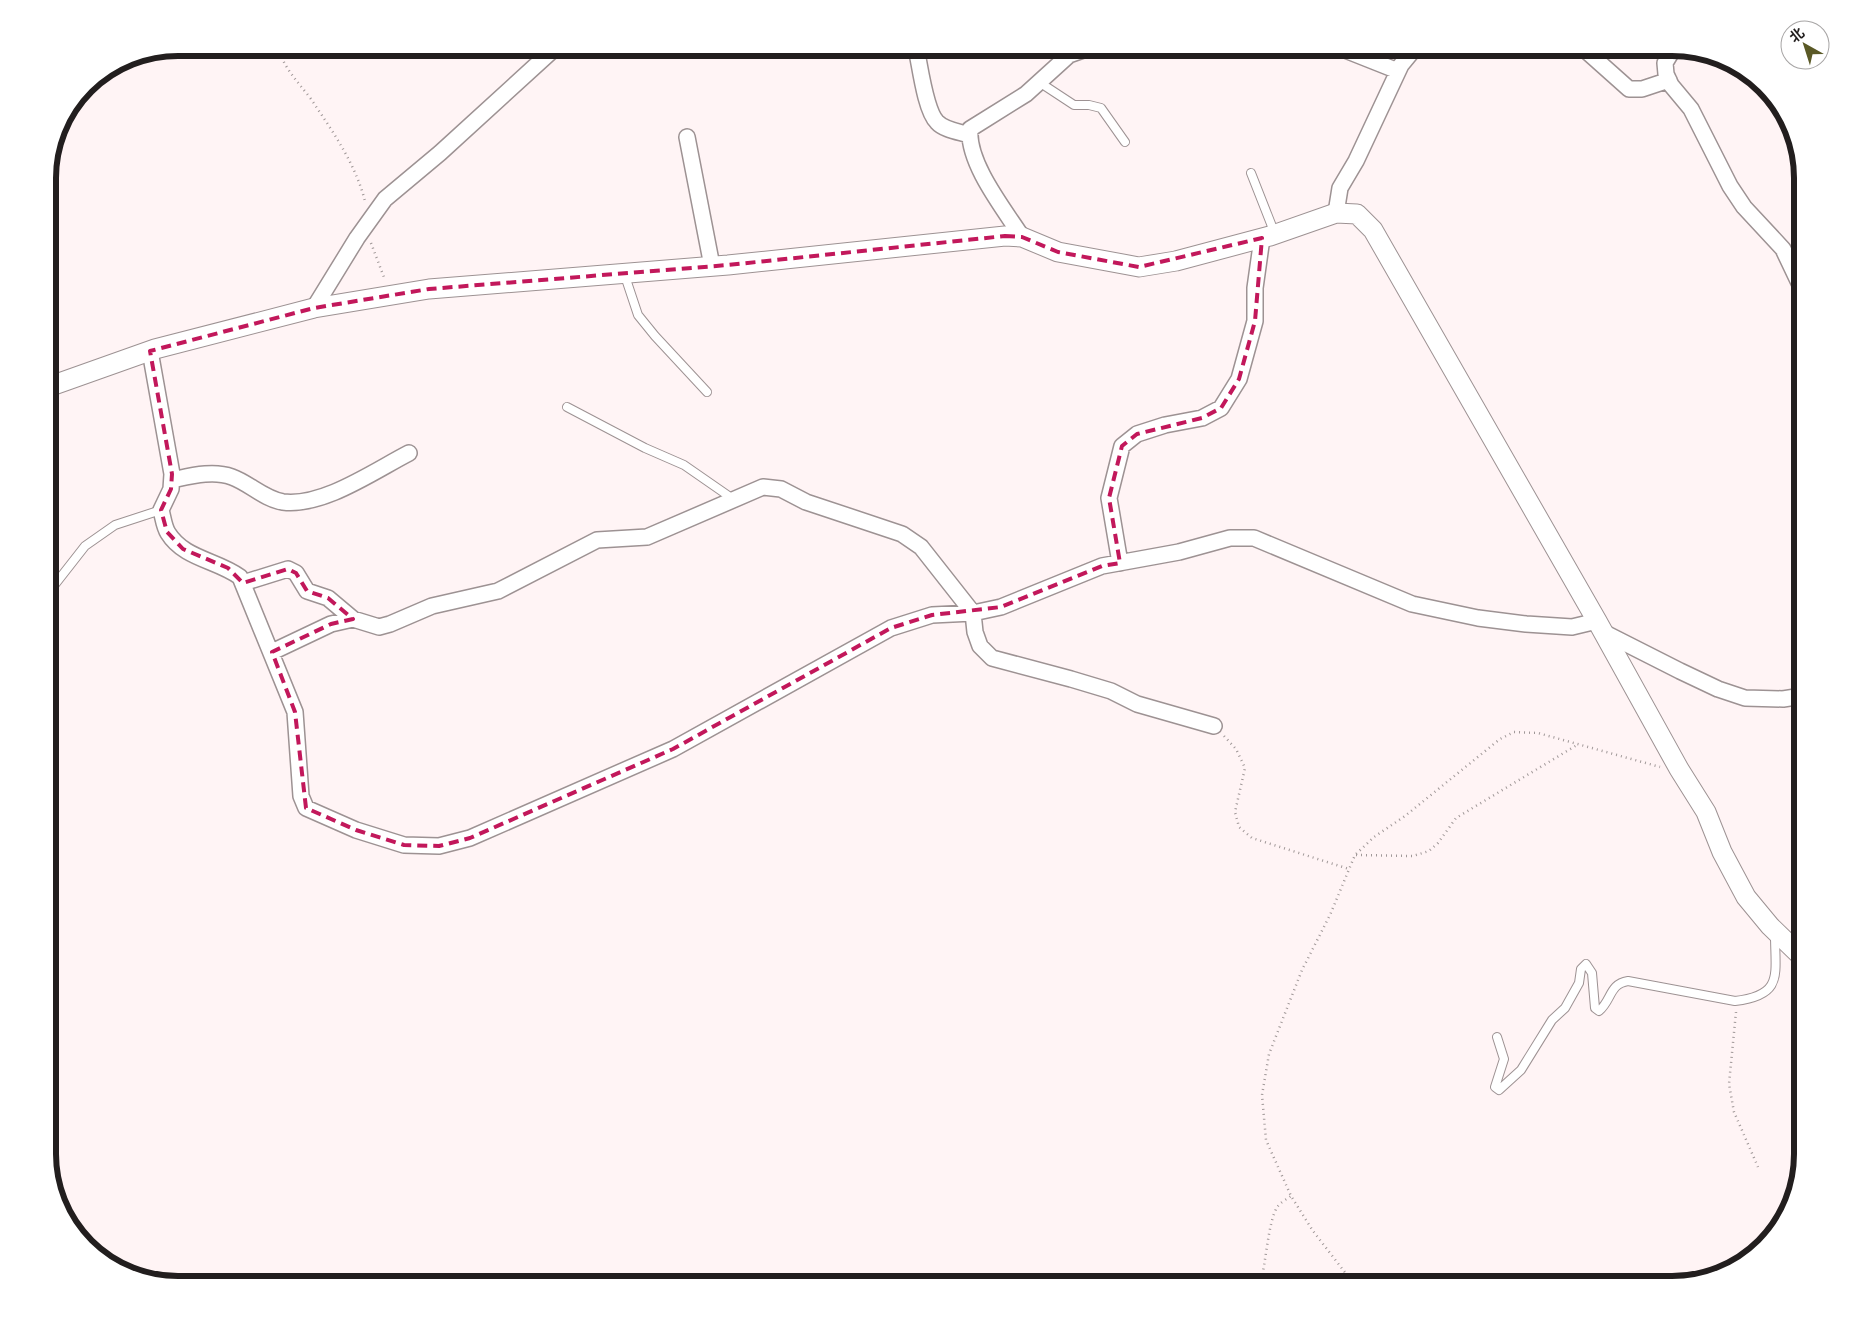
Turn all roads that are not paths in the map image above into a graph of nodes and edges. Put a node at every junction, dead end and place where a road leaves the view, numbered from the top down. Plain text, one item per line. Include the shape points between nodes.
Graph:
1 (546, 56) edge
2 (918, 56) edge
3 (1068, 56) edge
4 (1360, 56) edge
5 (1409, 56) edge
6 (1592, 56) edge
7 (1669, 56) edge
8 (1398, 71) junction
9 (1669, 80) junction
10 (1040, 82) junction
11 (969, 135) junction
12 (687, 137) dead end
13 (1125, 142) dead end
14 (1251, 173) dead end
15 (1336, 213) junction
16 (1268, 236) junction
17 (1022, 237) junction
18 (712, 266) junction
19 (1794, 272) edge
20 (624, 274) junction
21 (314, 308) junction
22 (150, 351) junction
23 (57, 384) edge
24 (707, 392) dead end
25 (567, 407) dead end
26 (409, 453) dead end
27 (172, 480) junction
28 (733, 499) junction
29 (161, 510) junction
30 (1120, 563) junction
31 (57, 582) edge
32 (243, 584) junction
33 (973, 613) junction
34 (353, 619) junction
35 (1600, 626) junction
36 (272, 652) junction
37 (1794, 697) edge
38 (1214, 726) road end
39 (1775, 932) junction
40 (1794, 950) edge
41 (1497, 1037) dead end

1 - 21 street via 385,199
2 - 11 street via 930,109 937,122
3 - 10 street
4 - 8 street
5 - 8 street
6 - 9 street via 1629,89 1642,89
7 - 9 street via 1665,63
8 - 15 street via 1340,188
9 - 19 street via 1691,109 1730,186 1744,207 1783,249
10 - 11 street via 970,129
10 - 13 lane via 1074,105 1101,108
11 - 17 street via 988,185
12 - 18 street
14 - 16 lane
15 - 16 street
15 - 35 street via 1357,214 1374,230
16 - 17 street via 1176,261 1139,267 1058,252
16 - 30 street via 1255,288 1255,321 1239,379 1221,408 1202,418 1137,434 1122,446 1109,498
17 - 18 street via 1005,236
18 - 20 street
20 - 21 street via 430,289
20 - 24 lane via 638,315
21 - 22 street
22 - 23 street
22 - 27 street
25 - 28 lane via 684,465
26 - 27 street via 332,493 302,502 282,502 232,476 209,474
27 - 29 street
28 - 33 street via 763,487 781,489 806,502 902,534 922,547
28 - 34 street via 647,537 597,540 498,591 432,606 379,627
29 - 31 lane via 115,525 85,546
29 - 32 street via 167,532 183,549 228,568 240,576
30 - 33 street via 1102,566 1001,606
30 - 35 street via 1180,552 1230,538 1254,538 1412,604 1526,624
32 - 34 street via 288,568 296,573 306,591 328,598
32 - 36 street
33 - 36 street via 932,615 891,628 673,749 470,838 439,846 404,845 356,830 306,808 300,789 295,712
33 - 38 street via 980,646 992,658 1111,691 1136,704
34 - 36 street via 331,624
35 - 37 street via 1680,672 1736,695 1745,698
35 - 39 street via 1706,812 1722,852 1746,897
39 - 40 street
39 - 41 lane via 1775,977 1768,991 1751,1000 1737,1001 1628,981 1619,982 1611,990 1606,1005 1599,1011 1595,1008 1592,973 1586,964 1565,1008 1552,1020 1521,1070 1500,1090 1495,1087 1504,1059

